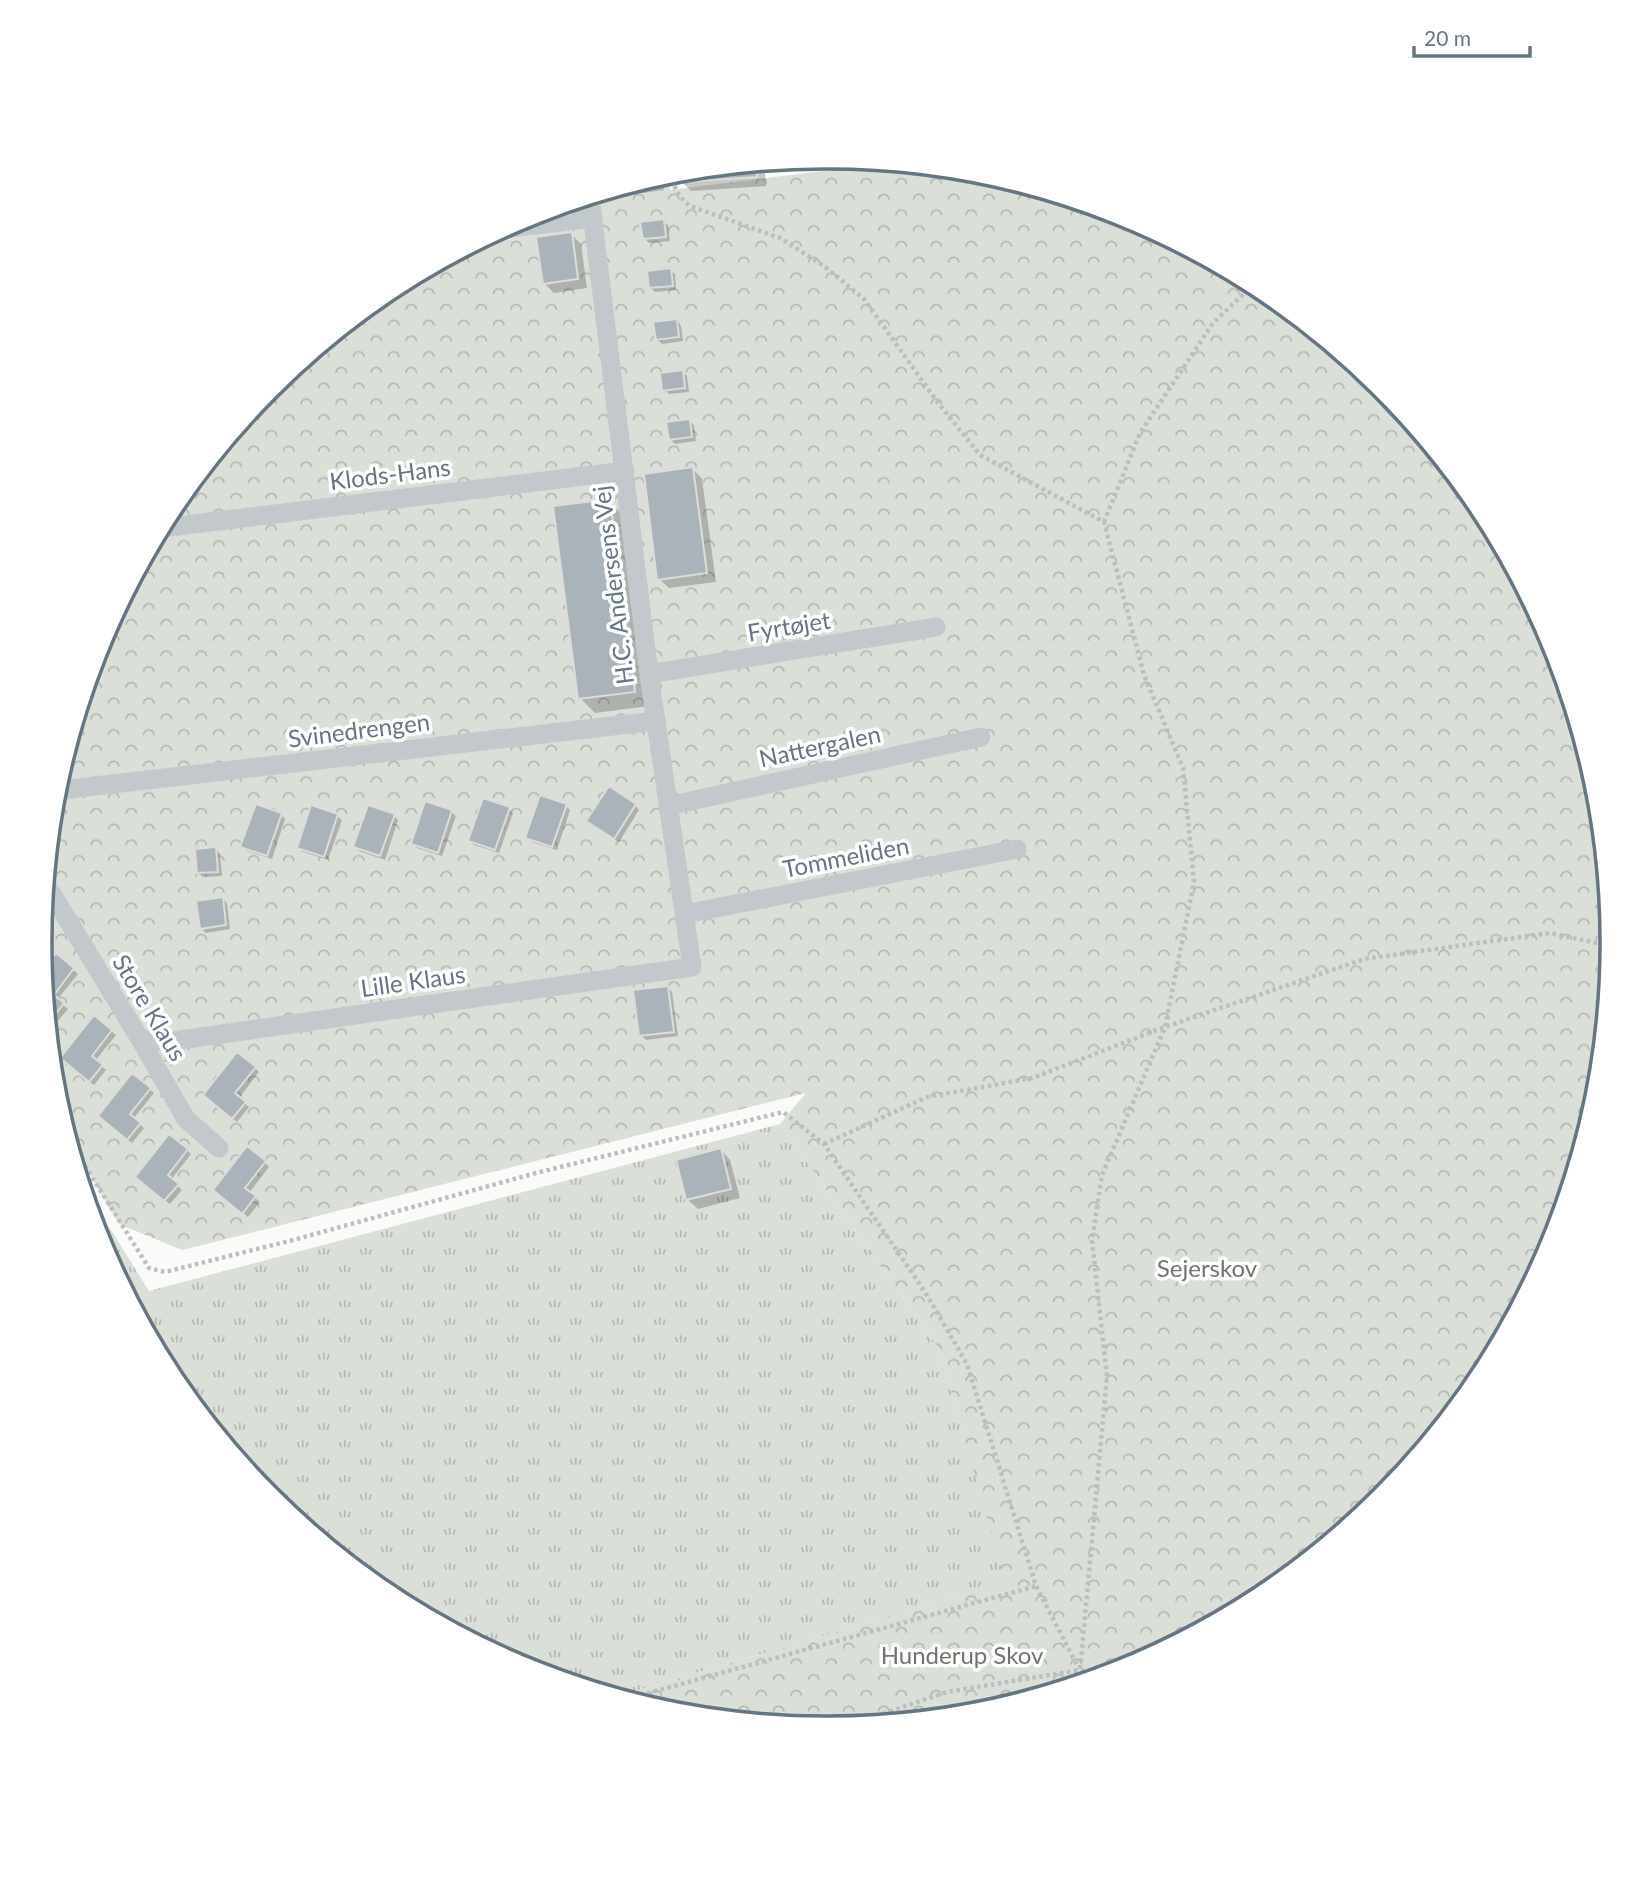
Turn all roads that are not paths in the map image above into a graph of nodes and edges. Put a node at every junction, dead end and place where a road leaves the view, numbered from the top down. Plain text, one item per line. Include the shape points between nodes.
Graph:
1 (591, 206) edge
2 (593, 218) junction
3 (536, 225) edge
4 (625, 471) junction
5 (174, 526) edge
6 (936, 627) dead end
7 (649, 674) junction
8 (656, 721) junction
9 (981, 737) dead end
10 (69, 789) dead end
11 (668, 806) junction
12 (1017, 849) dead end
13 (54, 897) edge
14 (685, 914) junction
15 (692, 967) joint
16 (140, 1039) junction
17 (219, 1148) dead end

1 - 2 lane, H.C. Andersens Vej
2 - 3 lane
2 - 4 lane, H.C. Andersens Vej
4 - 5 lane, Klods-Hans
4 - 7 lane, H.C. Andersens Vej
6 - 7 lane, Fyrtøjet
7 - 8 lane, H.C. Andersens Vej
8 - 10 lane, Svinedrengen
8 - 11 lane, H.C. Andersens Vej
9 - 11 lane, Nattergalen
11 - 14 lane, H.C. Andersens Vej
12 - 14 lane, Tommeliden
13 - 16 lane, Store Klaus
14 - 15 lane, H.C. Andersens Vej
15 - 16 lane, Lille Klaus via 166,1042
16 - 17 lane, Store Klaus via 186,1119

